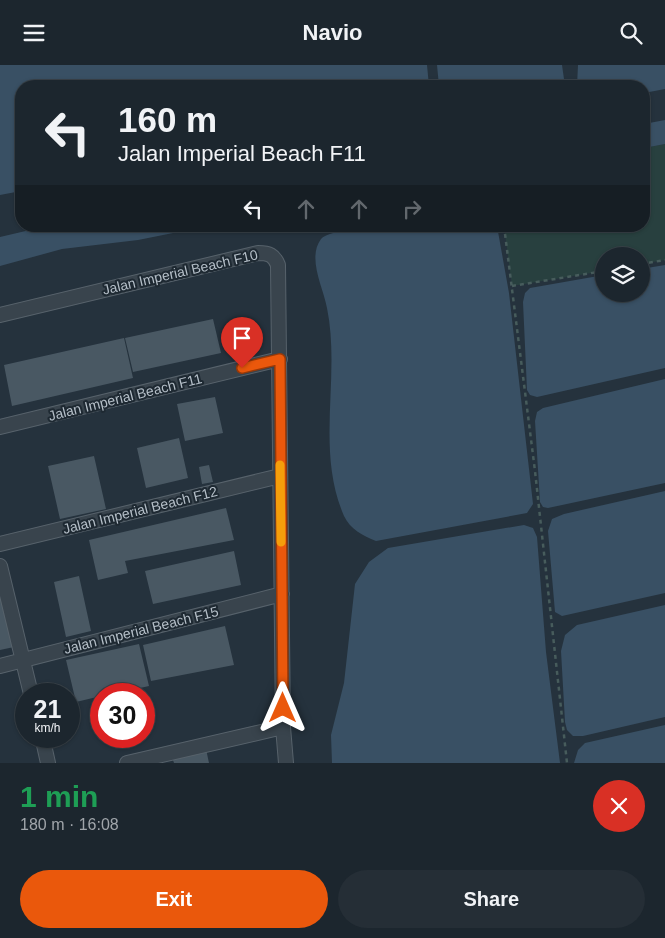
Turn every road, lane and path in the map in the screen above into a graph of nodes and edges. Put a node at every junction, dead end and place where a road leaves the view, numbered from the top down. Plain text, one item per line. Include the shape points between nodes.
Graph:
1 (505, 232) edge
2 (665, 261) edge
3 (650, 264) edge
4 (595, 272) edge
5 (512, 285) junction
6 (0, 315) edge
7 (280, 359) junction
8 (0, 427) edge
9 (280, 476) junction
10 (0, 544) edge
11 (0, 565) edge
12 (282, 594) junction
13 (23, 661) junction
14 (0, 666) edge
15 (28, 683) edge
16 (283, 727) junction
17 (45, 748) edge
18 (48, 763) edge
19 (127, 763) edge
20 (286, 763) edge
21 (567, 763) edge

1 - 5 path
2 - 3 path
4 - 5 path
5 - 21 path
6 - 7 street, Jalan Imperial Beach F10 via 265,253 278,265
7 - 8 street, Jalan Imperial Beach F11
7 - 9 street, Jalan Imperial Beach F10
9 - 10 street, Jalan Imperial Beach F12
9 - 12 street, Jalan Imperial Beach F10
11 - 13 street
12 - 13 street, Jalan Imperial Beach F15
12 - 16 street, Jalan Imperial Beach F10
13 - 14 street, Jalan Imperial Beach F15
13 - 15 street
16 - 19 street
16 - 20 street, Jalan Imperial Beach F10
17 - 18 street

